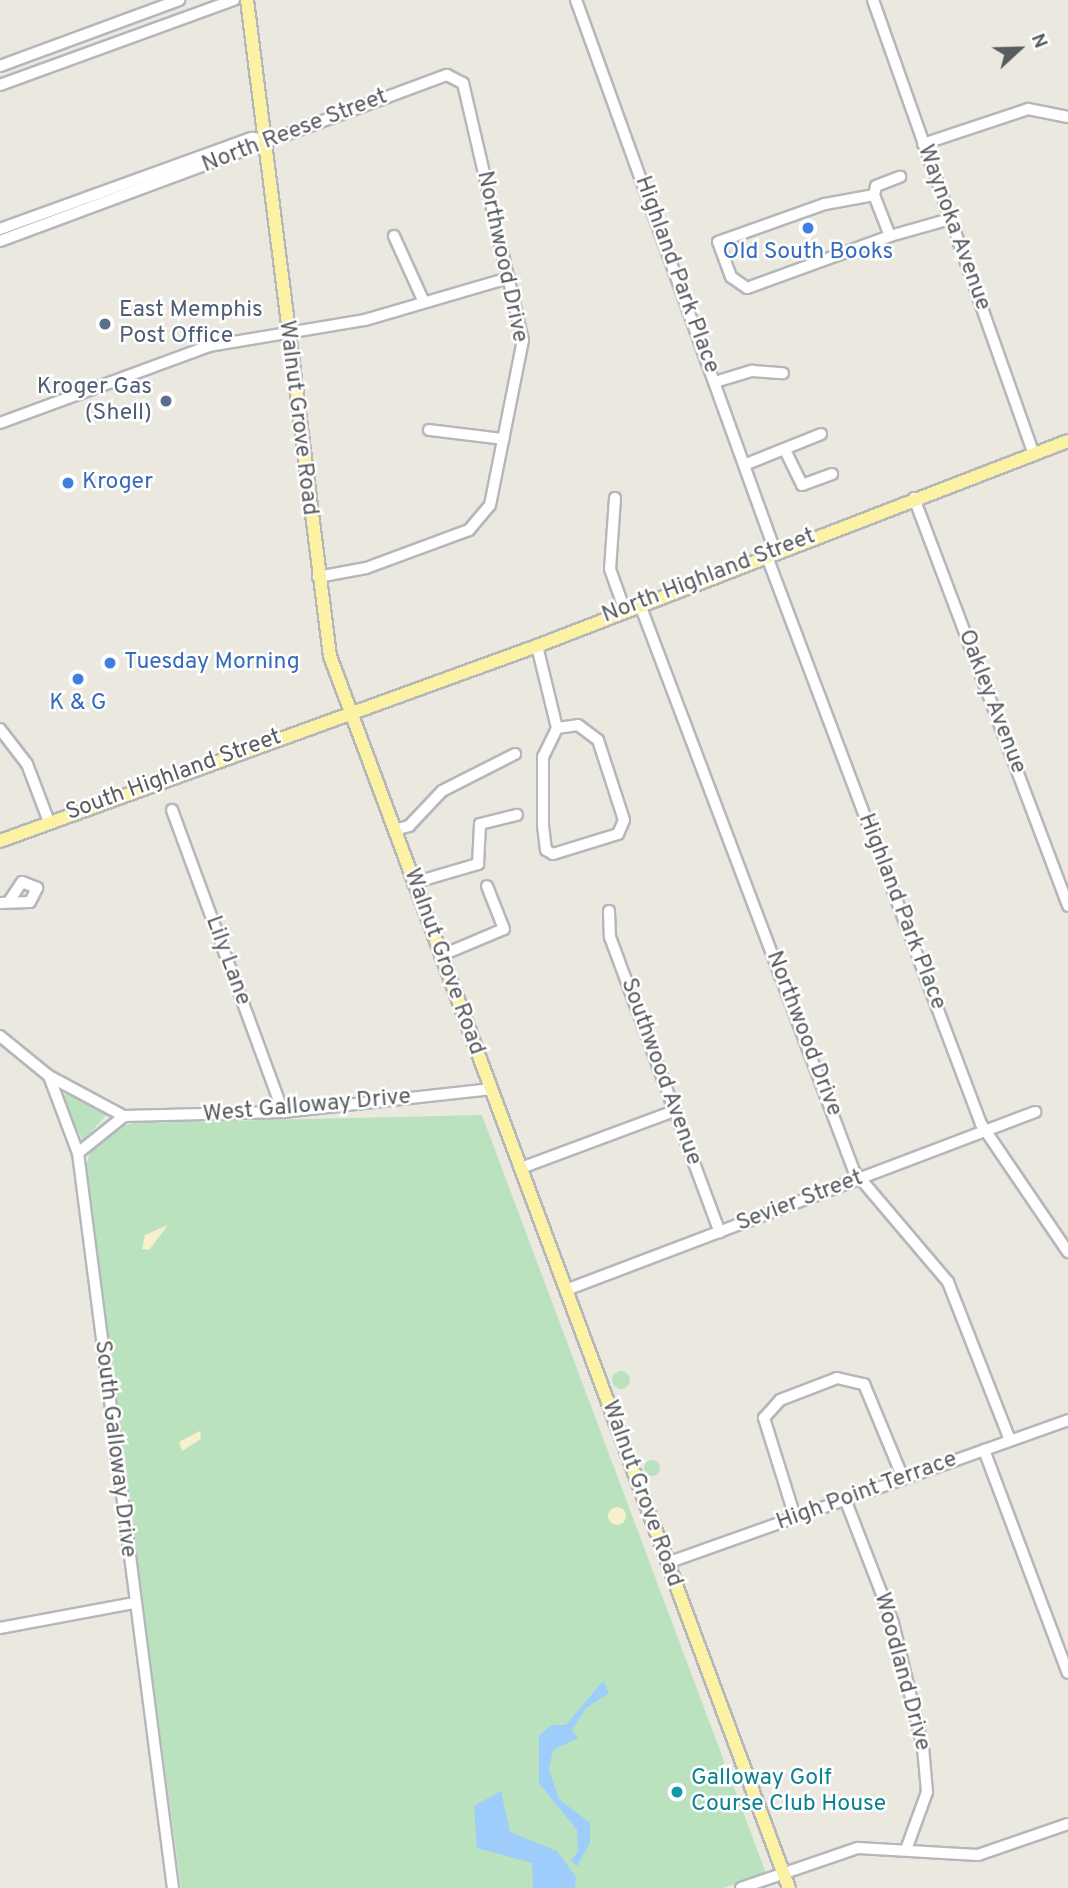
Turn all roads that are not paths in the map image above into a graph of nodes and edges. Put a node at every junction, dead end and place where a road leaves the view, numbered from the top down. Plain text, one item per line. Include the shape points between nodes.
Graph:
1 (179, 0) edge
2 (234, 0) edge
3 (247, 0) edge
4 (576, 0) edge
5 (873, 0) edge
6 (49, 48) junction
7 (55, 65) junction
8 (0, 66) edge
9 (456, 77) joint
10 (0, 85) edge
11 (1068, 117) edge
12 (269, 140) junction
13 (923, 144) junction
14 (900, 177) dead end
15 (133, 187) junction
16 (874, 195) junction
17 (950, 219) junction
18 (0, 229) edge
19 (394, 236) dead end
20 (890, 236) junction
21 (0, 241) edge
22 (509, 278) junction
23 (424, 302) junction
24 (285, 334) junction
25 (783, 373) dead end
26 (715, 382) junction
27 (0, 423) edge
28 (429, 430) dead end
29 (821, 434) dead end
30 (503, 439) junction
31 (1068, 441) edge
32 (785, 450) junction
33 (1034, 456) junction
34 (744, 465) junction
35 (832, 474) dead end
36 (615, 498) dead end
37 (914, 498) junction
38 (771, 552) junction
39 (318, 577) junction
40 (639, 602) junction
41 (624, 608) junction
42 (537, 646) junction
43 (349, 711) junction
44 (557, 728) junction
45 (0, 729) edge
46 (515, 754) dead end
47 (172, 810) dead end
48 (517, 815) dead end
49 (49, 822) junction
50 (394, 830) junction
51 (0, 841) edge
52 (413, 883) junction
53 (487, 886) dead end
54 (1068, 906) edge
55 (609, 911) dead end
56 (440, 956) junction
57 (0, 1036) edge
58 (49, 1076) junction
59 (490, 1089) junction
60 (674, 1111) junction
61 (283, 1112) junction
62 (1035, 1112) dead end
63 (124, 1116) junction
64 (986, 1132) junction
65 (78, 1153) junction
66 (521, 1168) junction
67 (860, 1179) junction
68 (720, 1232) junction
69 (1068, 1252) edge
70 (566, 1290) junction
71 (1068, 1420) edge
72 (1010, 1440) junction
73 (984, 1450) junction
74 (903, 1478) junction
75 (845, 1499) junction
76 (795, 1517) junction
77 (667, 1563) junction
78 (134, 1603) junction
79 (0, 1629) edge
80 (1068, 1673) edge
81 (1068, 1824) edge
82 (906, 1847) junction
83 (783, 1873) junction
84 (173, 1888) edge
85 (741, 1888) edge
86 (789, 1888) edge

1 - 6 street
2 - 7 street
3 - 12 main road, Walnut Grove Road
4 - 26 street, Highland Park Place
5 - 13 street, Waynoka Avenue
6 - 7 street
6 - 8 street
7 - 10 street
9 - 12 street, North Reese Street
9 - 22 street, Northwood Drive via 463,83
11 - 13 street via 1028,109
12 - 15 street, North Reese Street
12 - 24 main road, Walnut Grove Road
13 - 17 street, Waynoka Avenue
14 - 16 street via 876,186
15 - 18 street
15 - 21 street
16 - 20 street
16 - 20 street via 825,204 718,242 731,277 747,288
17 - 20 street
17 - 33 street, Waynoka Avenue
19 - 23 street
22 - 23 street
22 - 30 street, Northwood Drive via 523,340
23 - 24 street
24 - 27 street via 209,346
24 - 39 main road, Walnut Grove Road
25 - 26 street via 752,371
26 - 34 street, Highland Park Place
28 - 30 street
29 - 32 street
30 - 39 street, Northwood Drive via 481,521 366,568
31 - 33 main road, North Highland Street
32 - 34 street
32 - 35 street via 802,485
33 - 37 main road, North Highland Street
34 - 38 street, Highland Park Place
36 - 41 street via 610,569
37 - 38 main road, North Highland Street
37 - 54 street, Oakley Avenue
38 - 40 main road, North Highland Street
38 - 64 street, Highland Park Place
39 - 43 main road, Walnut Grove Road via 330,656
40 - 41 main road, North Highland Street
40 - 67 street, Northwood Drive
41 - 42 main road, North Highland Street
42 - 43 main road, North Highland Street
42 - 44 street
43 - 49 main road, South Highland Street
43 - 50 main road, Walnut Grove Road
44 - 44 street via 541,775 547,850 553,854 618,834 624,820 598,740 578,725
45 - 49 street via 27,764
46 - 50 street via 442,791 409,825
47 - 61 street, Lily Lane
48 - 52 street via 480,824 478,864
49 - 51 main road, South Highland Street
50 - 52 main road, Walnut Grove Road
52 - 56 main road, Walnut Grove Road
53 - 56 street via 504,929
55 - 60 street, Southwood Avenue via 610,937
56 - 59 main road, Walnut Grove Road
57 - 58 street
58 - 63 street, West Galloway Drive
58 - 65 street, South Galloway Drive
59 - 61 street, West Galloway Drive
59 - 66 main road, Walnut Grove Road
60 - 66 street
60 - 68 street, Southwood Avenue
61 - 63 street, West Galloway Drive
62 - 64 street, Sevier Street
63 - 65 street
64 - 67 street, Sevier Street
64 - 69 street, Highland Park Place
65 - 78 street, South Galloway Drive
66 - 70 main road, Walnut Grove Road
67 - 68 street, Sevier Street
67 - 72 street, Northwood Drive via 948,1282
68 - 70 street, Sevier Street
70 - 77 main road, Walnut Grove Road
71 - 72 street, High Point Terrace
72 - 73 street, High Point Terrace
73 - 74 street, High Point Terrace
73 - 80 street
74 - 75 street, High Point Terrace
74 - 76 street via 859,1380 837,1378 766,1412 764,1433
75 - 76 street, High Point Terrace
75 - 82 street, Woodland Drive via 892,1623 923,1746 927,1792
76 - 77 street, High Point Terrace
77 - 83 main road, Walnut Grove Road
78 - 79 street
78 - 84 street, South Galloway Drive
81 - 82 street via 978,1855
82 - 83 street via 858,1848
83 - 85 street
83 - 86 main road, Walnut Grove Road

